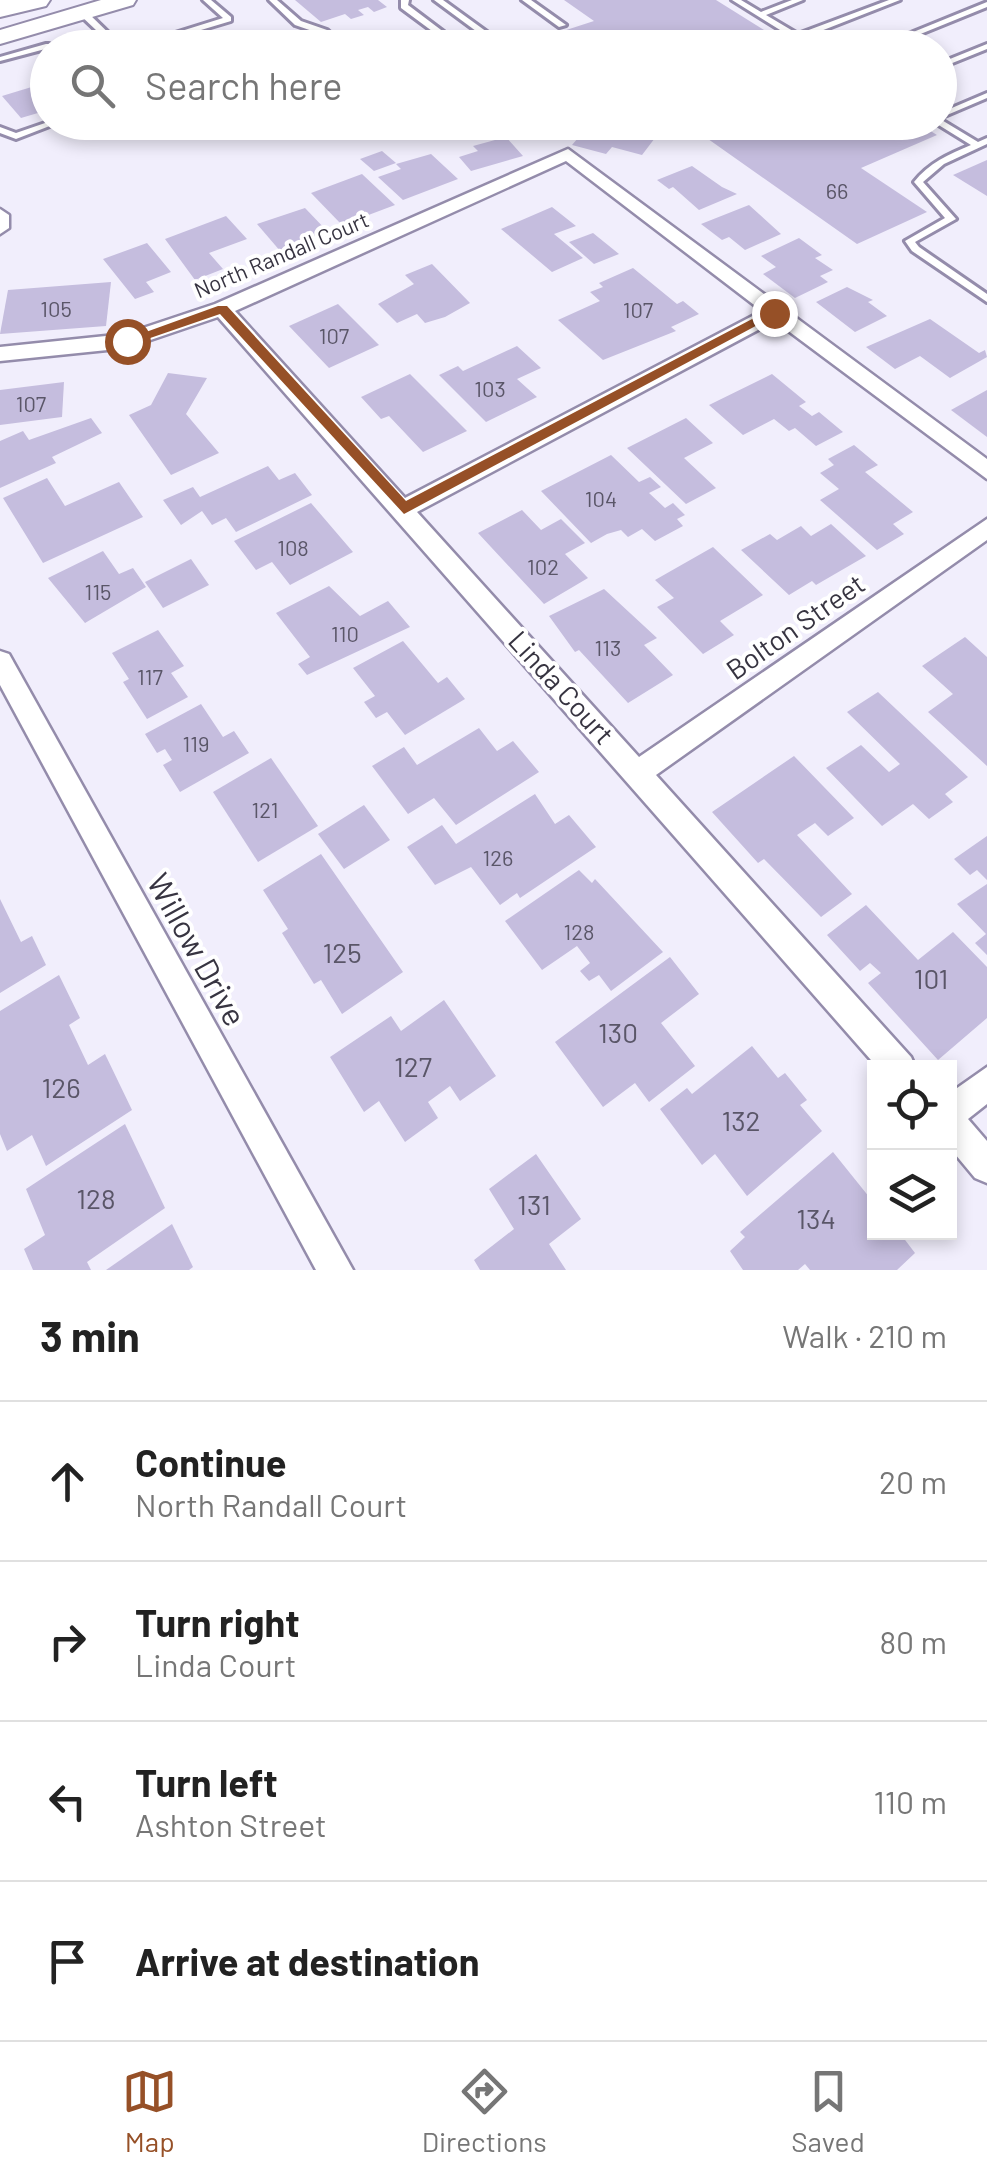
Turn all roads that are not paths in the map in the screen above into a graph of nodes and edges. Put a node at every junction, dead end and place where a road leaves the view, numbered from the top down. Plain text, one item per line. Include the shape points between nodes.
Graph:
1 (17, 0) edge
2 (36, 0) edge
3 (126, 0) edge
4 (207, 0) edge
5 (273, 0) edge
6 (438, 0) edge
7 (526, 0) edge
8 (736, 0) edge
9 (799, 0) edge
10 (896, 0) edge
11 (405, 3) edge
12 (987, 4) edge
13 (0, 7) edge
14 (82, 12) junction
15 (760, 14) junction
16 (562, 25) dead end
17 (29, 28) joint
18 (101, 30) edge
19 (192, 30) edge
20 (318, 30) edge
21 (439, 30) edge
22 (480, 30) edge
23 (786, 30) edge
24 (817, 30) edge
25 (923, 30) edge
26 (0, 37) edge
27 (987, 46) edge
28 (30, 52) edge
29 (957, 59) edge
30 (0, 60) edge
31 (987, 95) edge
32 (957, 110) edge
33 (957, 129) edge
34 (30, 131) edge
35 (2, 132) edge
36 (982, 143) edge
37 (0, 215) edge
38 (0, 228) edge
39 (987, 299) edge
40 (222, 309) junction
41 (774, 313) junction
42 (0, 354) edge
43 (987, 471) edge
44 (404, 508) junction
45 (987, 528) edge
46 (0, 661) edge
47 (638, 773) junction
48 (893, 1060) edge
49 (987, 1083) edge
50 (957, 1107) edge
51 (957, 1132) edge
52 (987, 1166) edge
53 (335, 1270) edge

1 - 13 highway
2 - 13 highway
3 - 14 main road
4 - 19 lane via 228,19
5 - 20 lane via 298,23
6 - 22 lane
7 - 16 lane
8 - 15 lane
9 - 15 lane
10 - 24 lane
11 - 21 lane
12 - 25 lane
14 - 17 main road
14 - 18 lane
15 - 23 lane
17 - 26 main road
27 - 29 lane
28 - 30 lane
31 - 32 lane
33 - 36 lane
34 - 35 lane
36 - 39 lane via 938,162 918,182 951,218 910,240
37 - 38 street
40 - 41 street, North Randall Court via 568,154
40 - 42 street, North Randall Court via 127,341
40 - 44 street, Linda Court
41 - 43 street
41 - 44 street
44 - 47 street, Linda Court
45 - 47 street, Bolton Street
46 - 53 street, Willow Drive
47 - 48 street, Linda Court
49 - 50 street
51 - 52 street

